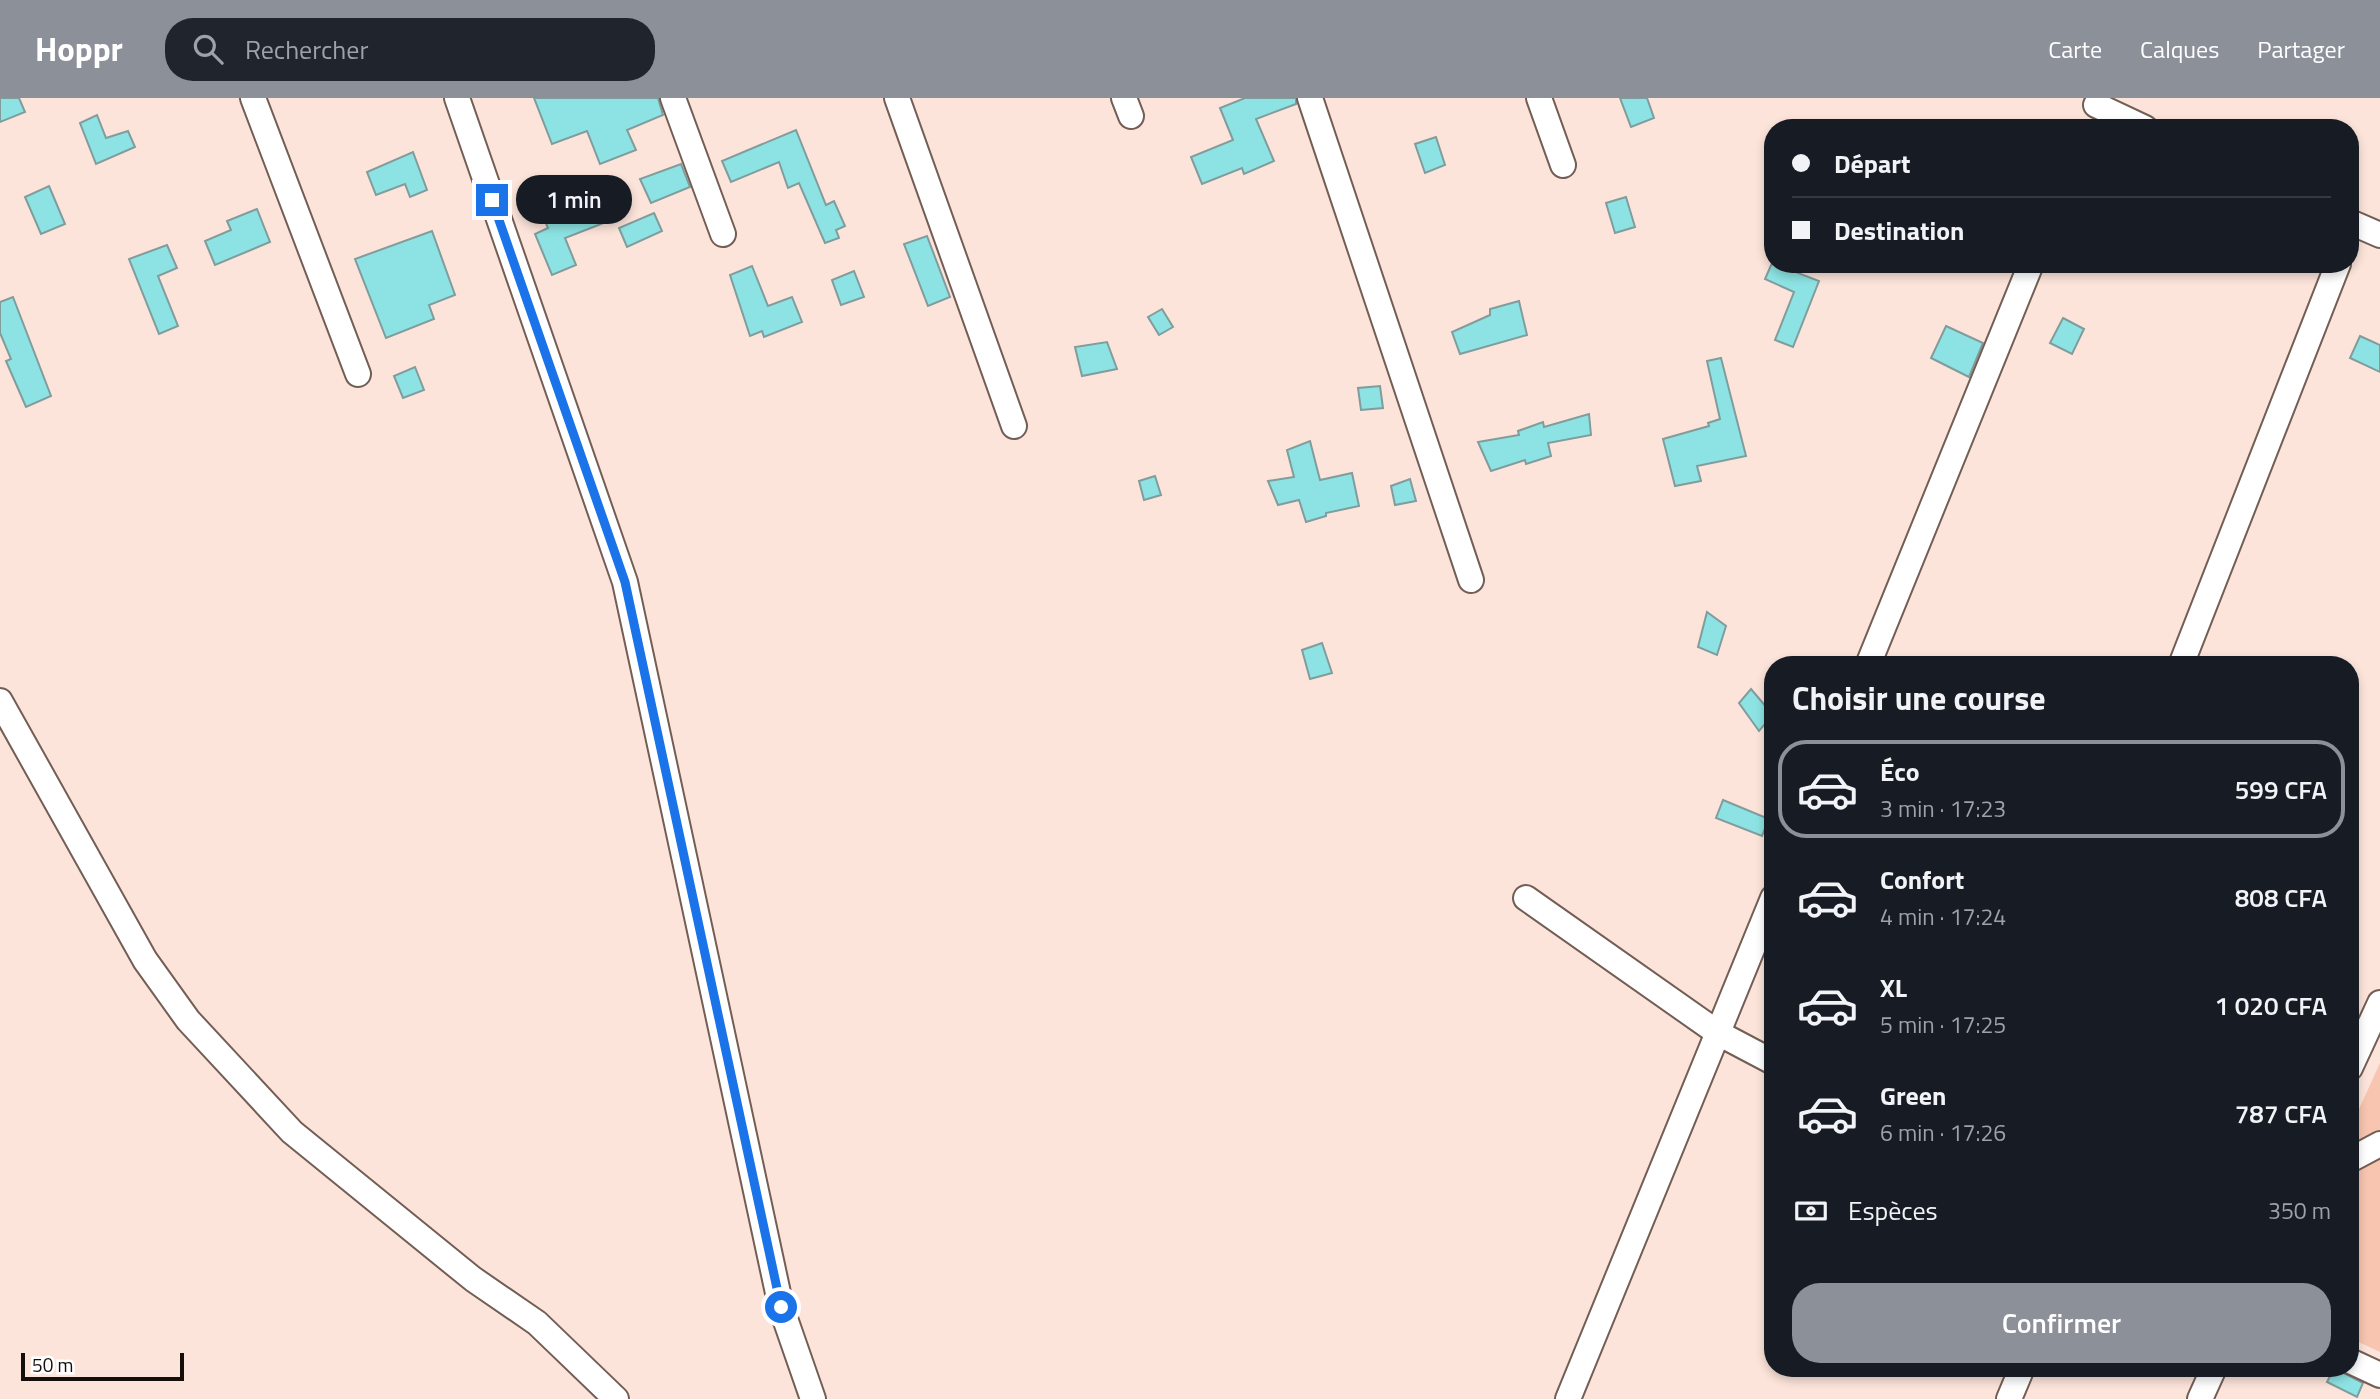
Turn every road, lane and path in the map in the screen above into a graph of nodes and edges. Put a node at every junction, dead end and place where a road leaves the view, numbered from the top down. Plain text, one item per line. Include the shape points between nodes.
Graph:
1 (253, 98) edge
2 (457, 98) edge
3 (673, 98) edge
4 (897, 98) edge
5 (1310, 98) edge
6 (1539, 98) edge
7 (2094, 110) edge
8 (2120, 119) edge
9 (1563, 165) dead end
10 (2359, 228) edge
11 (723, 234) dead end
12 (2380, 236) edge
13 (2027, 273) edge
14 (2334, 273) edge
15 (358, 374) dead end
16 (1014, 426) dead end
17 (1471, 580) dead end
18 (1872, 656) edge
19 (2185, 656) edge
20 (0, 701) edge
21 (1526, 898) dead end
22 (1764, 920) edge
23 (2380, 1003) edge
24 (1718, 1033) junction
25 (2359, 1048) edge
26 (1764, 1057) edge
27 (2380, 1144) edge
28 (2359, 1155) edge
29 (2359, 1365) edge
30 (2380, 1375) edge
31 (2018, 1377) edge
32 (2210, 1377) edge
33 (616, 1399) edge
34 (813, 1399) edge
35 (1568, 1399) edge
36 (2009, 1399) edge
37 (2200, 1399) edge

1 - 15 street
2 - 34 street via 625,582 781,1307
3 - 11 street
4 - 16 street
5 - 17 street
6 - 9 street
7 - 8 street
10 - 12 street
13 - 18 street
14 - 19 street
20 - 33 street via 145,960 197,1029 292,1132 473,1279 537,1323
21 - 24 street
22 - 24 street
23 - 25 street
24 - 26 street
24 - 35 street
27 - 28 street
29 - 30 street
31 - 36 street
32 - 37 street

